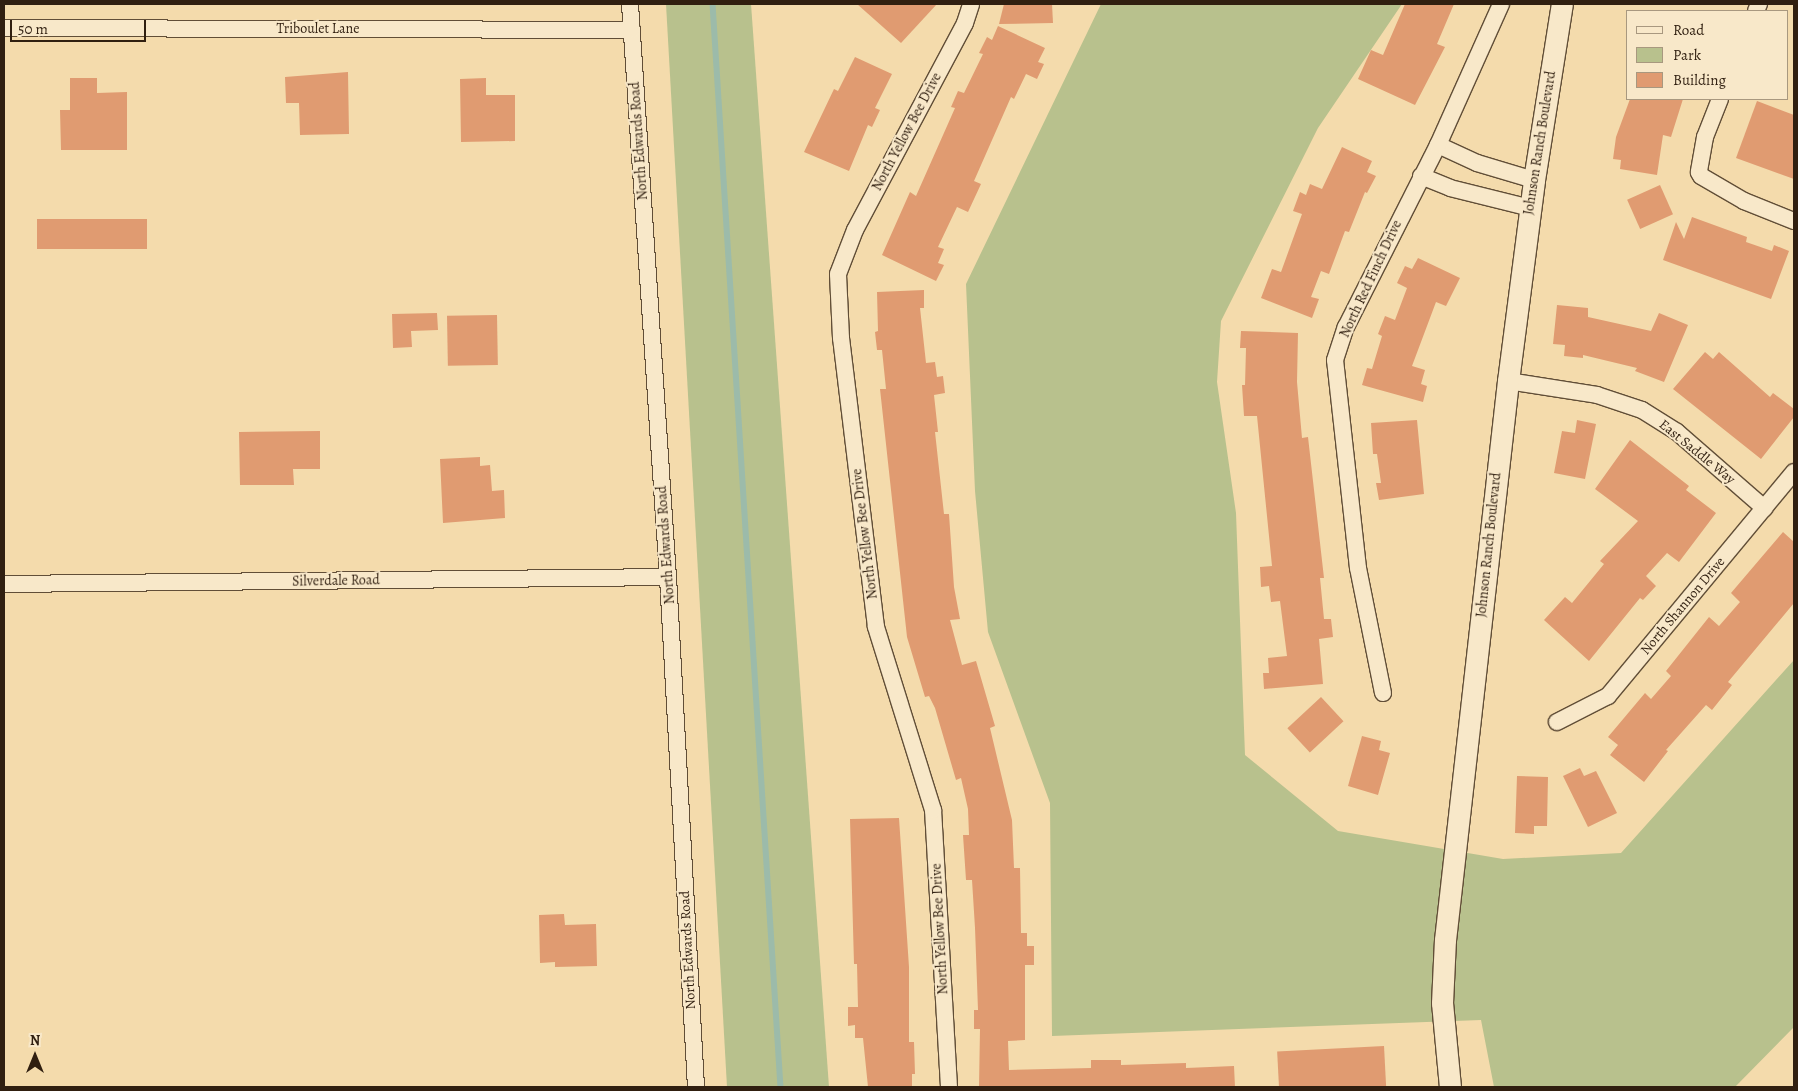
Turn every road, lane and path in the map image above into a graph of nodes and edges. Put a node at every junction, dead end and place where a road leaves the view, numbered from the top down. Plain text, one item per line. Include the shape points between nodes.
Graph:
1 (630, 4) edge
2 (971, 4) edge
3 (1501, 4) edge
4 (1562, 4) edge
5 (4, 28) edge
6 (632, 30) junction
7 (1720, 100) edge
8 (1438, 145) junction
9 (1421, 176) junction
10 (1534, 180) junction
11 (1530, 208) junction
12 (1794, 221) edge
13 (1508, 381) junction
14 (1794, 472) edge
15 (1764, 508) junction
16 (668, 577) junction
17 (4, 584) edge
18 (1383, 693) dead end
19 (1557, 722) dead end
20 (696, 1087) edge
21 (949, 1087) edge
22 (1450, 1087) edge

1 - 6 street, North Edwards Road
2 - 21 street, North Yellow Bee Drive via 965,22 855,230 838,274 841,338 876,627 934,810
3 - 8 street, North Red Finch Drive
4 - 10 street, Johnson Ranch Boulevard
5 - 6 street, Triboulet Lane
6 - 16 street, North Edwards Road
7 - 12 street via 1705,136 1699,172 1744,202
8 - 9 street, North Red Finch Drive
8 - 10 street via 1477,163
9 - 11 street via 1450,188
9 - 18 street, North Red Finch Drive via 1346,327 1335,360 1358,568
10 - 11 street, Johnson Ranch Boulevard
11 - 13 street, Johnson Ranch Boulevard
13 - 15 street, East Saddle Way via 1597,395 1642,410 1677,432
13 - 22 street, Johnson Ranch Boulevard via 1445,940 1442,1003
14 - 15 street, North Shannon Drive
15 - 19 street, North Shannon Drive via 1608,696
16 - 17 street, Silverdale Road
16 - 20 street, North Edwards Road

